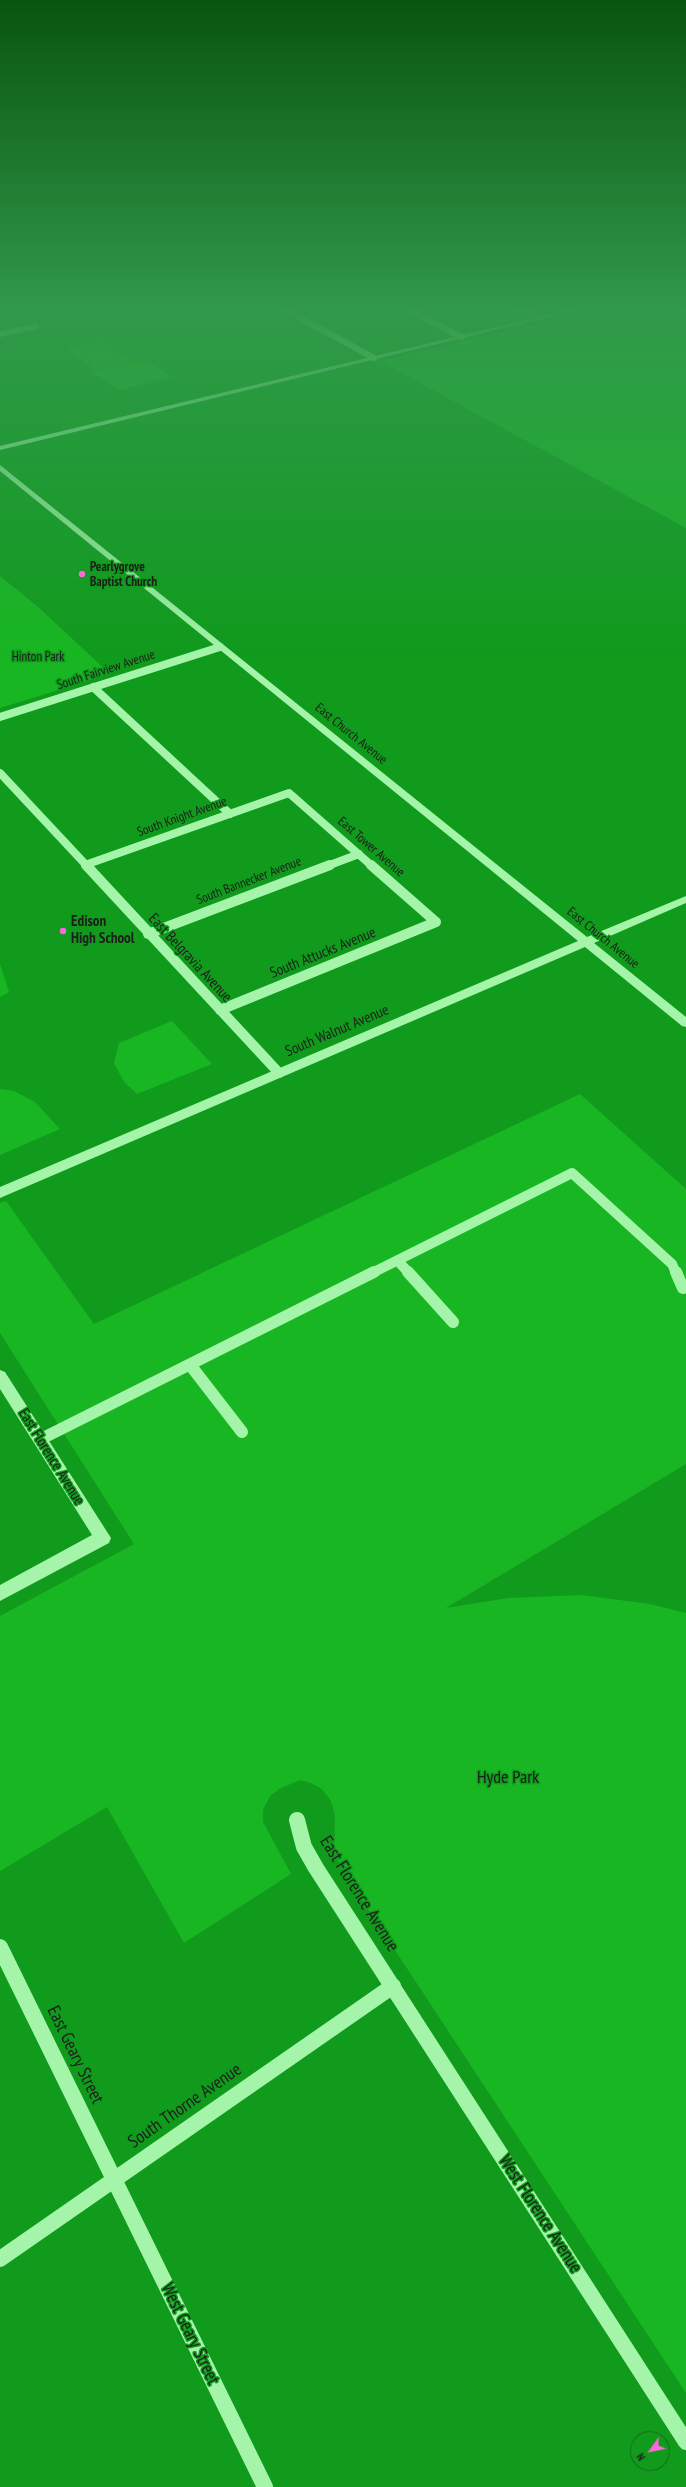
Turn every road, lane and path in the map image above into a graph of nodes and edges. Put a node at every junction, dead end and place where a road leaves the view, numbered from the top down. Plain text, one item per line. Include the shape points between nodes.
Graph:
1 (87, 427) edge
2 (0, 448) edge
3 (0, 467) edge
4 (220, 647) junction
5 (93, 687) junction
6 (0, 717) edge
7 (0, 773) edge
8 (288, 793) joint
9 (230, 814) junction
10 (359, 854) junction
11 (85, 865) junction
12 (686, 899) edge
13 (436, 922) joint
14 (148, 934) junction
15 (585, 942) junction
16 (220, 1010) junction
17 (686, 1022) edge
18 (279, 1073) junction
19 (0, 1193) edge
20 (398, 1261) junction
21 (682, 1288) dead end
22 (453, 1322) dead end
23 (191, 1366) junction
24 (0, 1376) edge
25 (242, 1432) dead end
26 (41, 1440) junction
27 (0, 1593) edge
28 (297, 1820) dead end
29 (0, 1947) edge
30 (393, 1986) junction
31 (114, 2180) junction
32 (0, 2259) edge
33 (686, 2442) edge
34 (266, 2487) edge

1 - 2 street
3 - 4 street, East Church Avenue
4 - 5 street, South Fairview Avenue
4 - 15 street, East Church Avenue
5 - 6 street, South Fairview Avenue
5 - 9 street
7 - 11 street, East Belgravia Avenue
8 - 9 street, South Knight Avenue
8 - 10 street, East Tower Avenue
9 - 11 street, South Knight Avenue
10 - 13 street, East Tower Avenue
10 - 14 street, South Bannecker Avenue
11 - 14 street, East Belgravia Avenue
12 - 15 street, South Walnut Avenue
13 - 16 street, South Attucks Avenue
14 - 16 street, East Belgravia Avenue
15 - 17 street, East Church Avenue
15 - 18 street, South Walnut Avenue
16 - 18 street, East Belgravia Avenue
18 - 19 street, South Walnut Avenue
20 - 21 street via 572,1174 672,1264
20 - 22 street
20 - 23 street
23 - 25 street
23 - 26 street
24 - 26 street, East Florence Avenue
26 - 27 street, East Florence Avenue via 103,1538
28 - 30 street, East Florence Avenue via 304,1847 316,1868
29 - 31 street, East Geary Street
30 - 31 street, South Thorne Avenue
30 - 33 street, West Florence Avenue
31 - 32 street, South Thorne Avenue
31 - 34 street, West Geary Street

